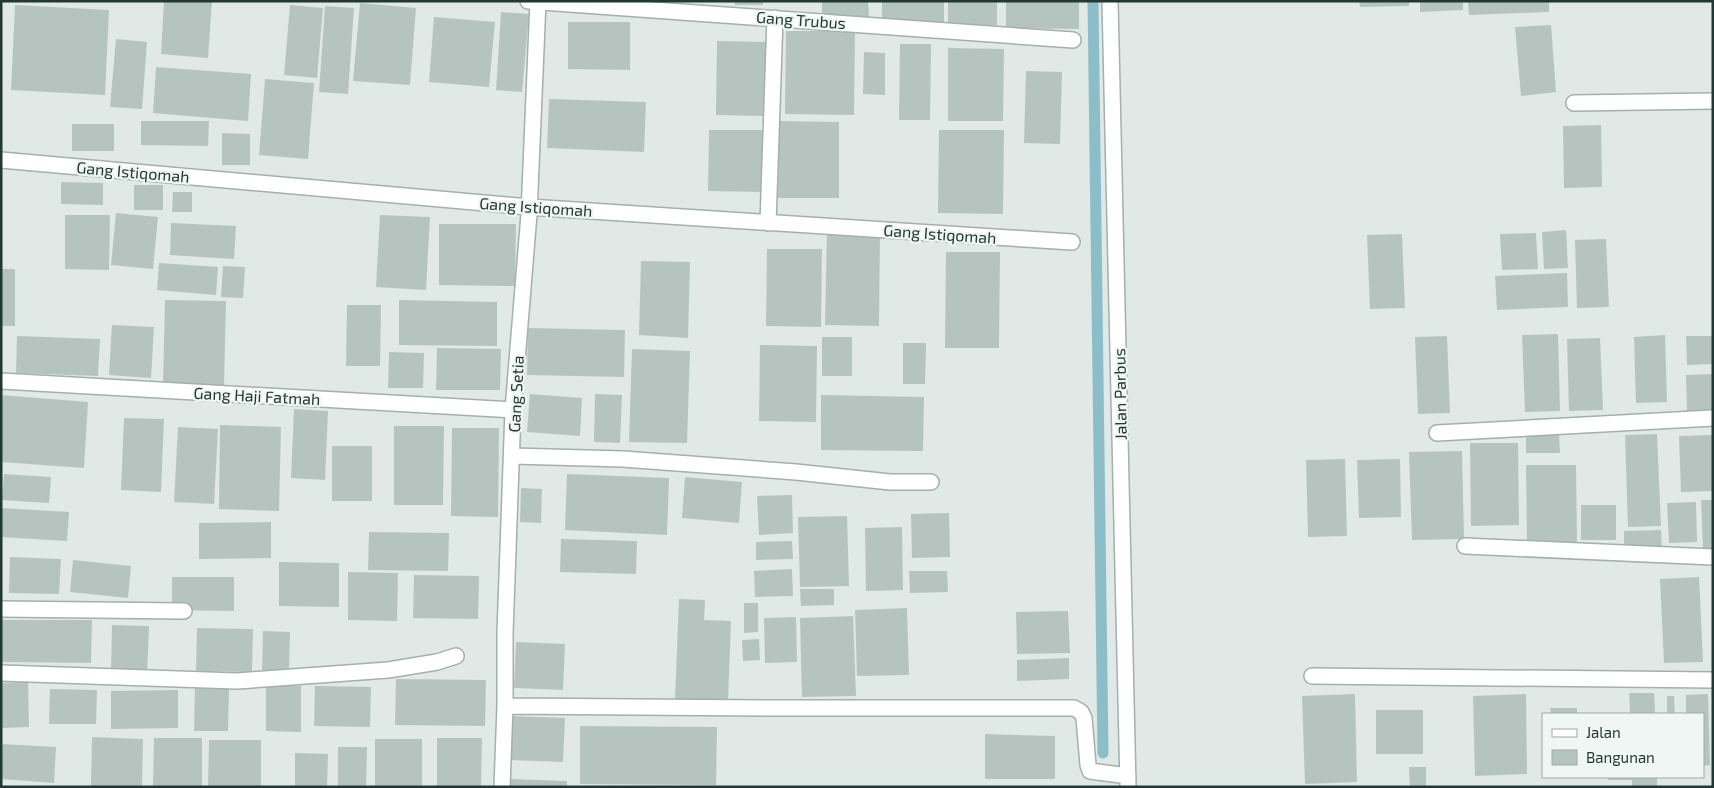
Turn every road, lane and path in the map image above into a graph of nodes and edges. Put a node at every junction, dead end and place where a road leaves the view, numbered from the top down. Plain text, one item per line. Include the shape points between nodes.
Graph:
1 (528, 1) edge
2 (1110, 1) edge
3 (538, 2) edge
4 (775, 18) junction
5 (1073, 40) dead end
6 (1713, 101) edge
7 (1574, 103) dead end
8 (1, 160) edge
9 (529, 207) junction
10 (768, 223) junction
11 (1072, 242) dead end
12 (1, 381) edge
13 (513, 410) junction
14 (1713, 418) edge
15 (1437, 433) dead end
16 (513, 456) junction
17 (931, 482) dead end
18 (1465, 546) dead end
19 (1713, 557) edge
20 (1, 609) edge
21 (184, 611) dead end
22 (456, 656) dead end
23 (1, 673) edge
24 (1312, 676) dead end
25 (1713, 680) edge
26 (505, 706) junction
27 (1128, 781) edge
28 (502, 787) edge

1 - 3 street, Gang Trubus
2 - 27 street, Jalan Parbus
3 - 4 street, Gang Trubus
3 - 9 street, Gang Setia
4 - 5 street, Gang Trubus
4 - 10 street
6 - 7 street
8 - 9 street, Gang Istiqomah
9 - 10 street, Gang Istiqomah
9 - 13 street, Gang Setia
10 - 11 street, Gang Istiqomah
12 - 13 street, Gang Haji Fatmah
13 - 16 street, Gang Setia
14 - 15 street
16 - 17 street via 623,460 890,482
16 - 26 street, Gang Setia
18 - 19 street
20 - 21 street
22 - 23 street via 388,670 237,681
24 - 25 street
26 - 27 street via 1074,708 1084,718 1090,771
26 - 28 street, Gang Setia

